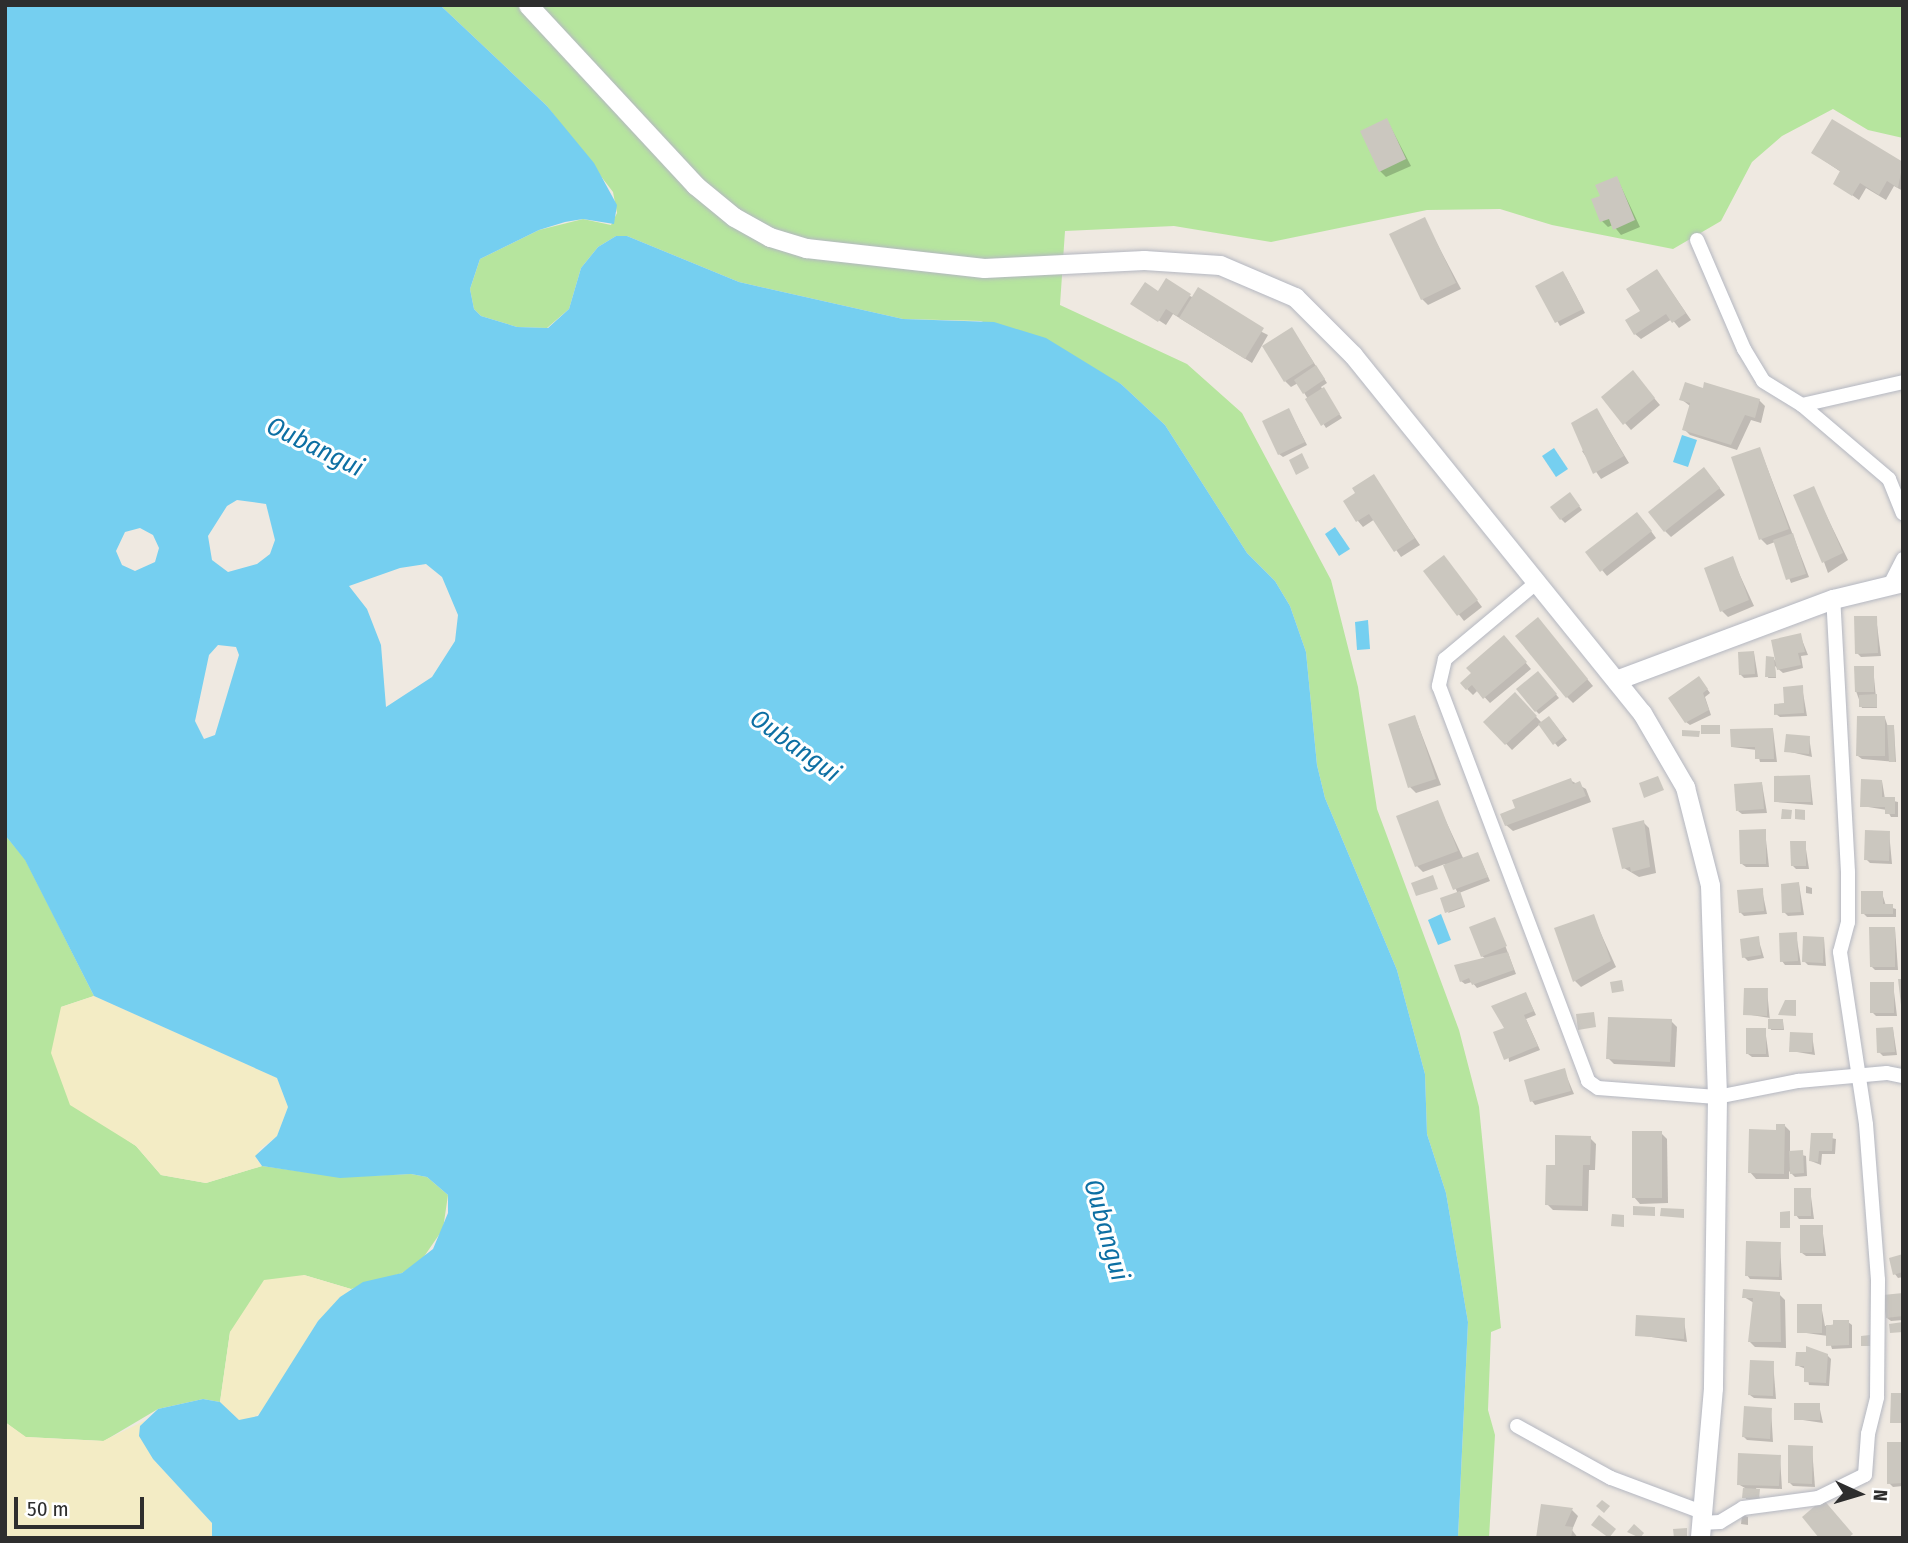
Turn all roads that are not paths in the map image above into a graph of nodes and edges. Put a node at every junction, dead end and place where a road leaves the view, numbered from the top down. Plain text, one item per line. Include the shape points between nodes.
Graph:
1 (528, 5) edge
2 (1697, 240) dead end
3 (1903, 382) edge
4 (1802, 405) junction
5 (1903, 513) edge
6 (1903, 559) edge
7 (1897, 582) edge
8 (1536, 583) junction
9 (1833, 598) junction
10 (1616, 680) junction
11 (1860, 1074) junction
12 (1903, 1076) edge
13 (1717, 1097) junction
14 (1517, 1426) dead end
15 (1701, 1524) edge

1 - 8 main road via 695,185 734,217 770,237 806,248 984,268 1144,260 1220,265 1295,297 1353,355
2 - 4 street via 1744,349 1763,381
3 - 4 street
4 - 5 street via 1889,479
6 - 7 street
7 - 9 main road
8 - 10 main road
8 - 13 street via 1445,659 1439,686 1452,728 1583,1074 1598,1088
9 - 10 main road
9 - 11 street via 1848,872 1848,922 1840,952
10 - 13 main road via 1667,750 1699,831 1710,885
11 - 12 street
11 - 13 street
11 - 15 street via 1878,1280 1877,1397 1865,1475 1818,1498 1743,1508 1720,1522
13 - 15 main road via 1713,1388
14 - 15 street

